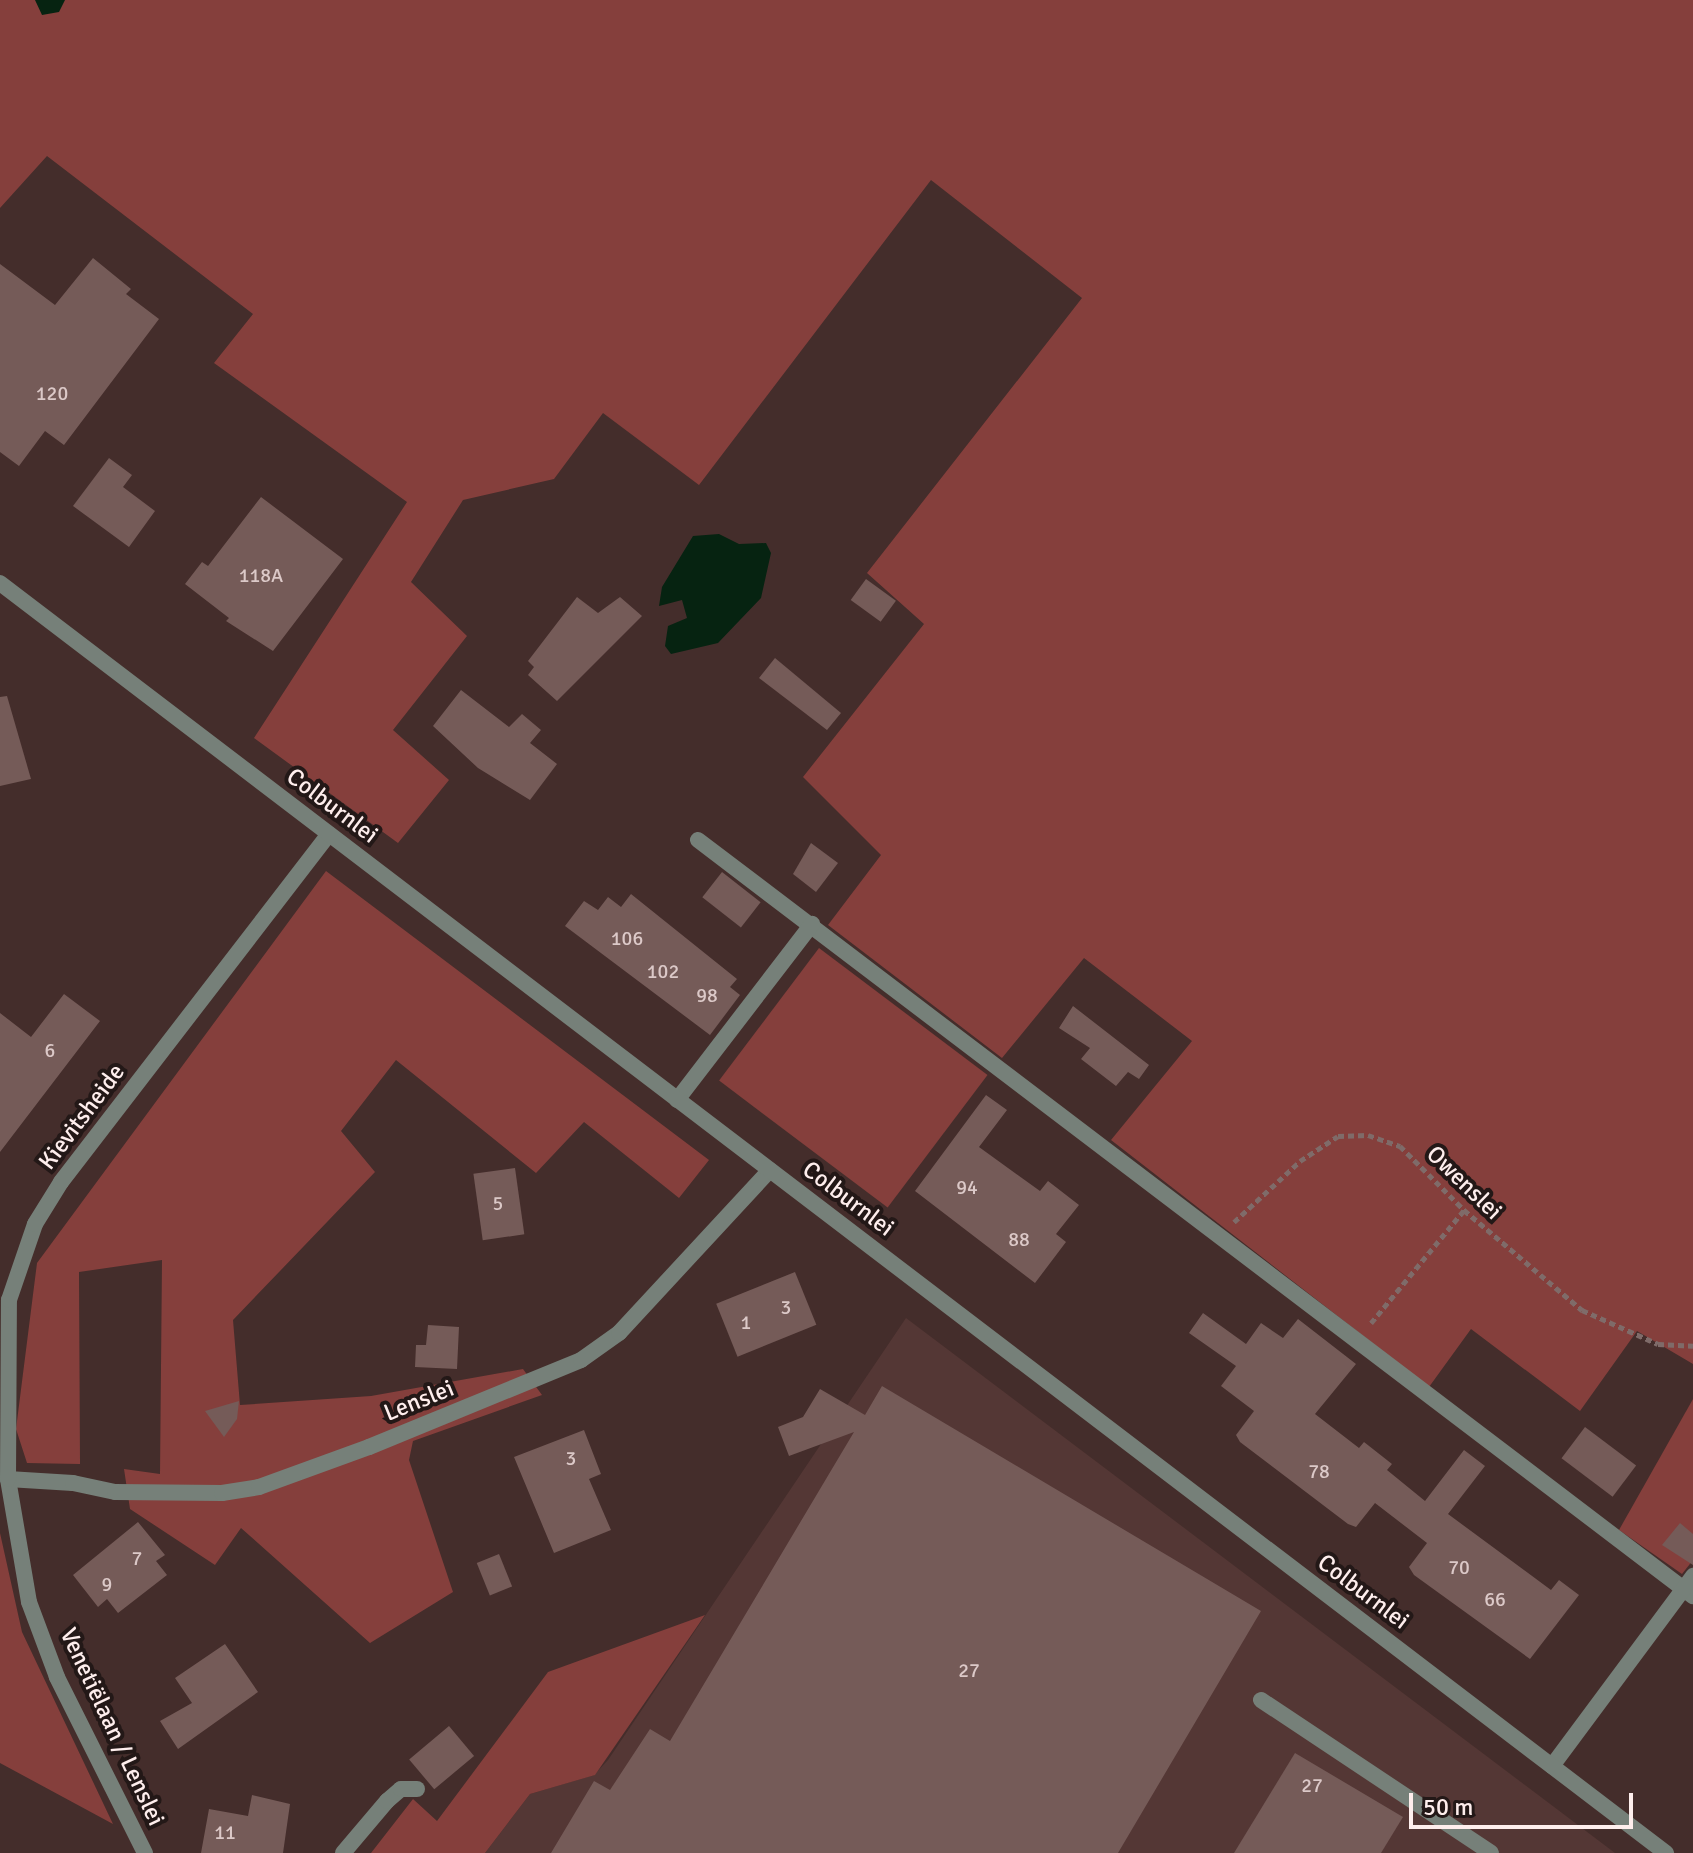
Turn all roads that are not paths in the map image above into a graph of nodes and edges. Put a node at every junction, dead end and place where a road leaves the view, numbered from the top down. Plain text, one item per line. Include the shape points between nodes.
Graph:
1 (0, 583) edge
2 (329, 834) junction
3 (698, 840) dead end
4 (812, 924) junction
5 (677, 1100) junction
6 (770, 1170) junction
7 (8, 1479) junction
8 (1690, 1587) edge
9 (1261, 1700) dead end
10 (1552, 1766) junction
11 (417, 1789) dead end
12 (145, 1853) edge
13 (343, 1853) edge
14 (1491, 1853) edge
15 (1666, 1853) edge

1 - 2 street, Colburnlei
2 - 5 street, Colburnlei
2 - 7 street, Kievitsheide via 61,1182 35,1224 9,1300
3 - 4 street
4 - 5 street
4 - 8 street via 1357,1341
5 - 6 street, Colburnlei
6 - 7 street, Lenslei via 619,1333 581,1360 369,1447 259,1487 222,1493 115,1492
6 - 10 street, Colburnlei
7 - 12 street, Venetiëlaan / Lenslei via 29,1602 57,1677
8 - 10 street
9 - 14 street
10 - 15 street, Colburnlei
11 - 13 street via 401,1789 387,1801

